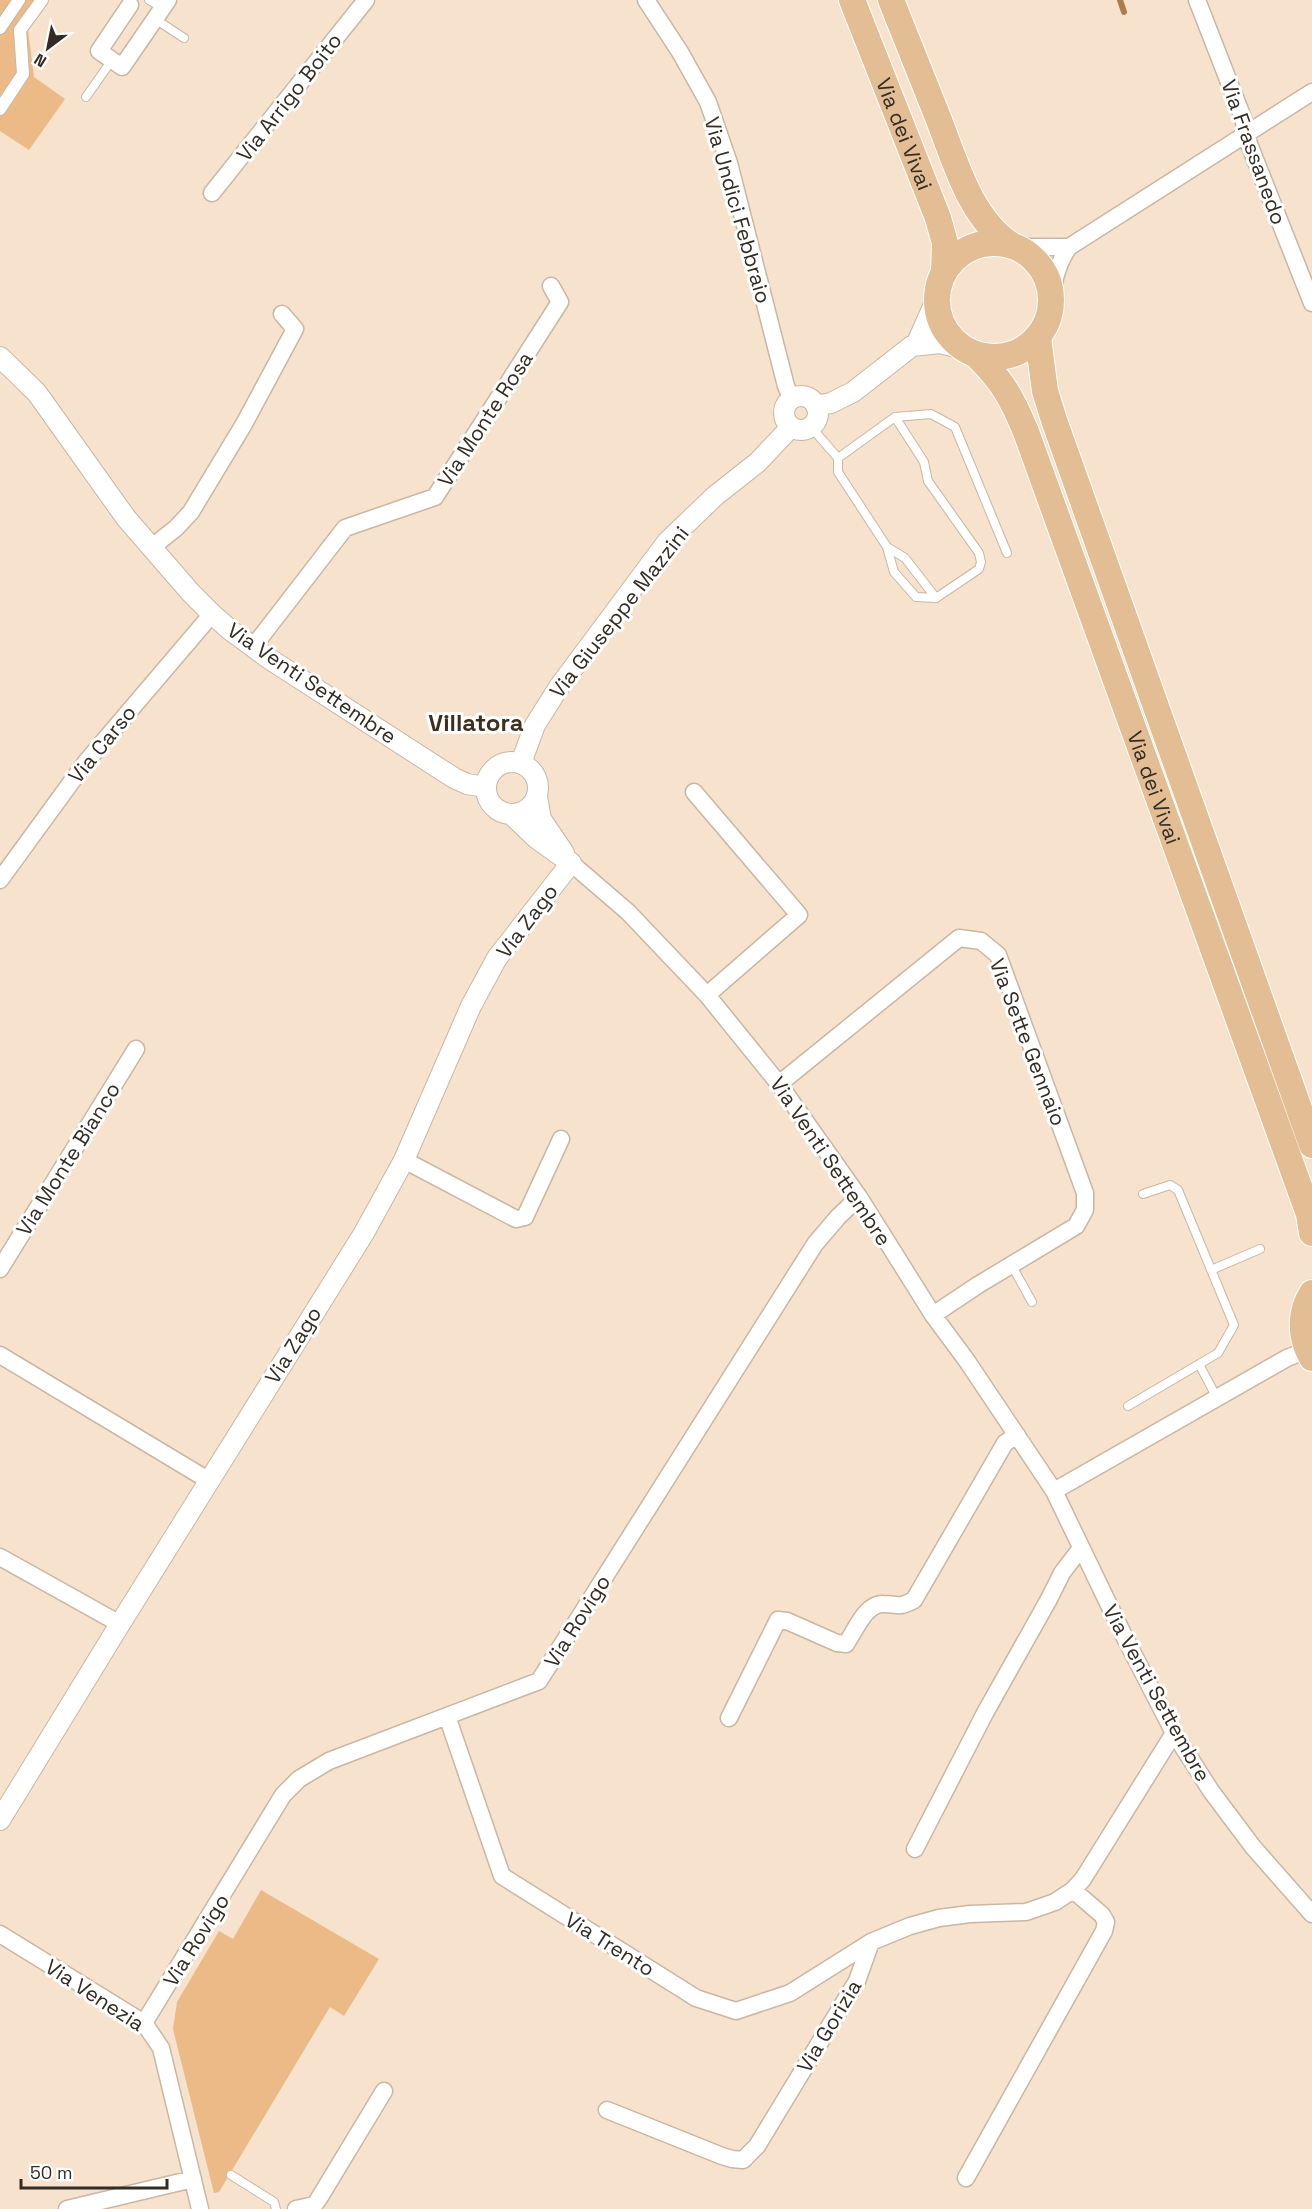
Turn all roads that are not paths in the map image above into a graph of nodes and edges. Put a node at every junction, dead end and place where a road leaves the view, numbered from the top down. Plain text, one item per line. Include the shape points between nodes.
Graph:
1 (19, 0) edge
2 (42, 0) edge
3 (366, 0) edge
4 (646, 0) edge
5 (852, 0) edge
6 (891, 0) edge
7 (1197, 0) edge
8 (130, 5) dead end
9 (159, 7) edge
10 (2, 21) edge
11 (20, 30) junction
12 (184, 38) dead end
13 (112, 60) junction
14 (1312, 92) edge
15 (86, 97) dead end
16 (0, 109) edge
17 (1246, 133) junction
18 (212, 193) dead end
19 (1013, 246) junction
20 (1069, 247) junction
21 (944, 272) junction
22 (551, 286) dead end
23 (1051, 298) junction
24 (936, 300) junction
25 (1312, 303) edge
26 (282, 314) dead end
27 (1038, 338) junction
28 (916, 345) junction
29 (969, 352) junction
30 (0, 357) edge
31 (791, 398) junction
32 (816, 406) junction
33 (895, 417) junction
34 (801, 427) junction
35 (838, 458) junction
36 (887, 547) junction
37 (151, 548) junction
38 (1007, 553) dead end
39 (936, 598) junction
40 (212, 614) junction
41 (253, 647) junction
42 (520, 764) junction
43 (486, 787) junction
44 (694, 792) dead end
45 (537, 797) junction
46 (512, 815) junction
47 (571, 863) junction
48 (0, 880) edge
49 (707, 995) junction
50 (136, 1049) dead end
51 (780, 1084) junction
52 (561, 1139) dead end
53 (1312, 1145) edge
54 (404, 1160) junction
55 (1143, 1194) dead end
56 (859, 1197) junction
57 (1312, 1233) edge
58 (1260, 1249) dead end
59 (1012, 1266) junction
60 (0, 1269) edge
61 (1211, 1270) junction
62 (1312, 1293) edge
63 (1032, 1302) dead end
64 (933, 1315) junction
65 (1310, 1354) edge
66 (0, 1355) edge
67 (1199, 1364) junction
68 (1217, 1398) junction
69 (1128, 1406) dead end
70 (1017, 1435) junction
71 (208, 1480) junction
72 (1054, 1491) junction
73 (1081, 1548) junction
74 (0, 1557) edge
75 (120, 1624) junction
76 (447, 1716) junction
77 (729, 1718) dead end
78 (1174, 1733) junction
79 (0, 1820) edge
80 (915, 1849) dead end
81 (1073, 1890) junction
82 (1312, 1914) edge
83 (0, 1934) edge
84 (871, 1942) junction
85 (144, 2023) junction
86 (384, 2091) dead end
87 (607, 2110) dead end
88 (231, 2175) dead end
89 (193, 2178) junction
90 (966, 2178) dead end
91 (67, 2209) edge
92 (200, 2209) edge
93 (276, 2209) edge
94 (296, 2209) edge

1 - 10 street
2 - 11 street
3 - 18 street, Via Arrigo Boito
4 - 31 street, Via Undici Febbraio via 708,102 729,163
5 - 21 main road, Via dei Vivai via 941,226
6 - 19 main road, Via dei Vivai via 967,189 997,236
7 - 17 street, Via Frassanedo
8 - 13 street via 99,51
9 - 12 lane
9 - 13 street via 122,67
10 - 11 street
11 - 16 street via 23,75
13 - 15 lane
14 - 17 street
17 - 20 street
17 - 25 street, Via Frassanedo
19 - 20 street
19 - 21 main road via 988,243 967,249
19 - 23 main road via 1041,267
20 - 23 street
21 - 24 main road
22 - 41 street, Via Monte Rosa via 560,302 435,497 345,528
23 - 27 main road via 1048,319
24 - 28 street
24 - 29 main road via 947,333
26 - 37 street via 295,329 244,423 191,512
27 - 29 main road via 1009,356 986,357
27 - 53 main road, Via dei Vivai via 1045,391 1054,420
28 - 29 street via 940,343
28 - 32 street via 853,392
29 - 57 main road, Via dei Vivai via 994,373 1012,399 1026,432 1309,1214
30 - 37 street, Via Venti Settembre via 37,393
31 - 32 street via 806,397
31 - 34 street via 783,412 785,421
32 - 34 street via 816,421
33 - 35 lane
33 - 38 lane via 931,414 955,427
33 - 39 lane via 924,462 928,481 979,553 979,569
34 - 35 lane
34 - 42 street, Via Giuseppe Mazzini via 715,496 667,542 553,697 535,725
35 - 36 lane via 838,472
36 - 39 lane via 905,558
36 - 39 lane via 894,572 916,597
37 - 40 street, Via Venti Settembre
40 - 41 street, Via Venti Settembre
40 - 48 street, Via Carso via 86,762
41 - 43 street, Via Venti Settembre via 454,778
42 - 43 street via 497,766
42 - 45 street via 534,773
43 - 46 street via 490,803
44 - 49 street via 800,915
45 - 46 street via 527,810
45 - 47 street via 541,819
46 - 47 street
47 - 49 street, Via Venti Settembre via 628,912
47 - 54 street, Via Zago via 497,958 471,1006
49 - 51 street, Via Venti Settembre
50 - 60 street, Via Monte Bianco
51 - 56 street, Via Venti Settembre
51 - 59 street, Via Sette Gennaio via 959,938 981,941 998,955 1086,1203 1076,1226
52 - 54 street via 525,1217 516,1220
54 - 71 street, Via Zago via 364,1233
55 - 61 lane via 1170,1185 1178,1190
56 - 64 street, Via Venti Settembre
56 - 76 street, Via Rovigo via 815,1244 539,1681
58 - 61 lane
59 - 63 lane
59 - 64 street, Via Sette Gennaio
61 - 67 lane via 1234,1325 1218,1353
62 - 65 main road via 1303,1316 1302,1333
64 - 70 street, Via Venti Settembre
65 - 68 street via 1287,1358
66 - 71 street
67 - 68 lane
67 - 69 lane
68 - 72 street
70 - 72 street, Via Venti Settembre
70 - 77 street via 1005,1443 914,1600 899,1607 881,1603 870,1608 846,1644 778,1620
71 - 75 street, Via Zago
72 - 73 street, Via Venti Settembre
73 - 78 street, Via Venti Settembre
73 - 80 street via 1056,1584
74 - 75 street
75 - 79 street, Via Zago
76 - 84 street, Via Trento via 502,1876 696,1998 736,2011 790,1993
76 - 85 street, Via Rovigo via 329,1761 299,1779 284,1795
78 - 81 street
78 - 82 street, Via Venti Settembre via 1253,1847
81 - 84 street via 1055,1902 1026,1912 939,1918
81 - 90 street via 1102,1915 1106,1922 1104,1931
83 - 85 street, Via Venezia
84 - 87 street, Via Gorizia via 857,1981 757,2146 743,2160 722,2156
85 - 89 street, Via Venezia via 161,2048
86 - 94 street via 318,2200 314,2205
88 - 93 lane via 274,2202
89 - 91 street
89 - 92 street, Via Venezia

